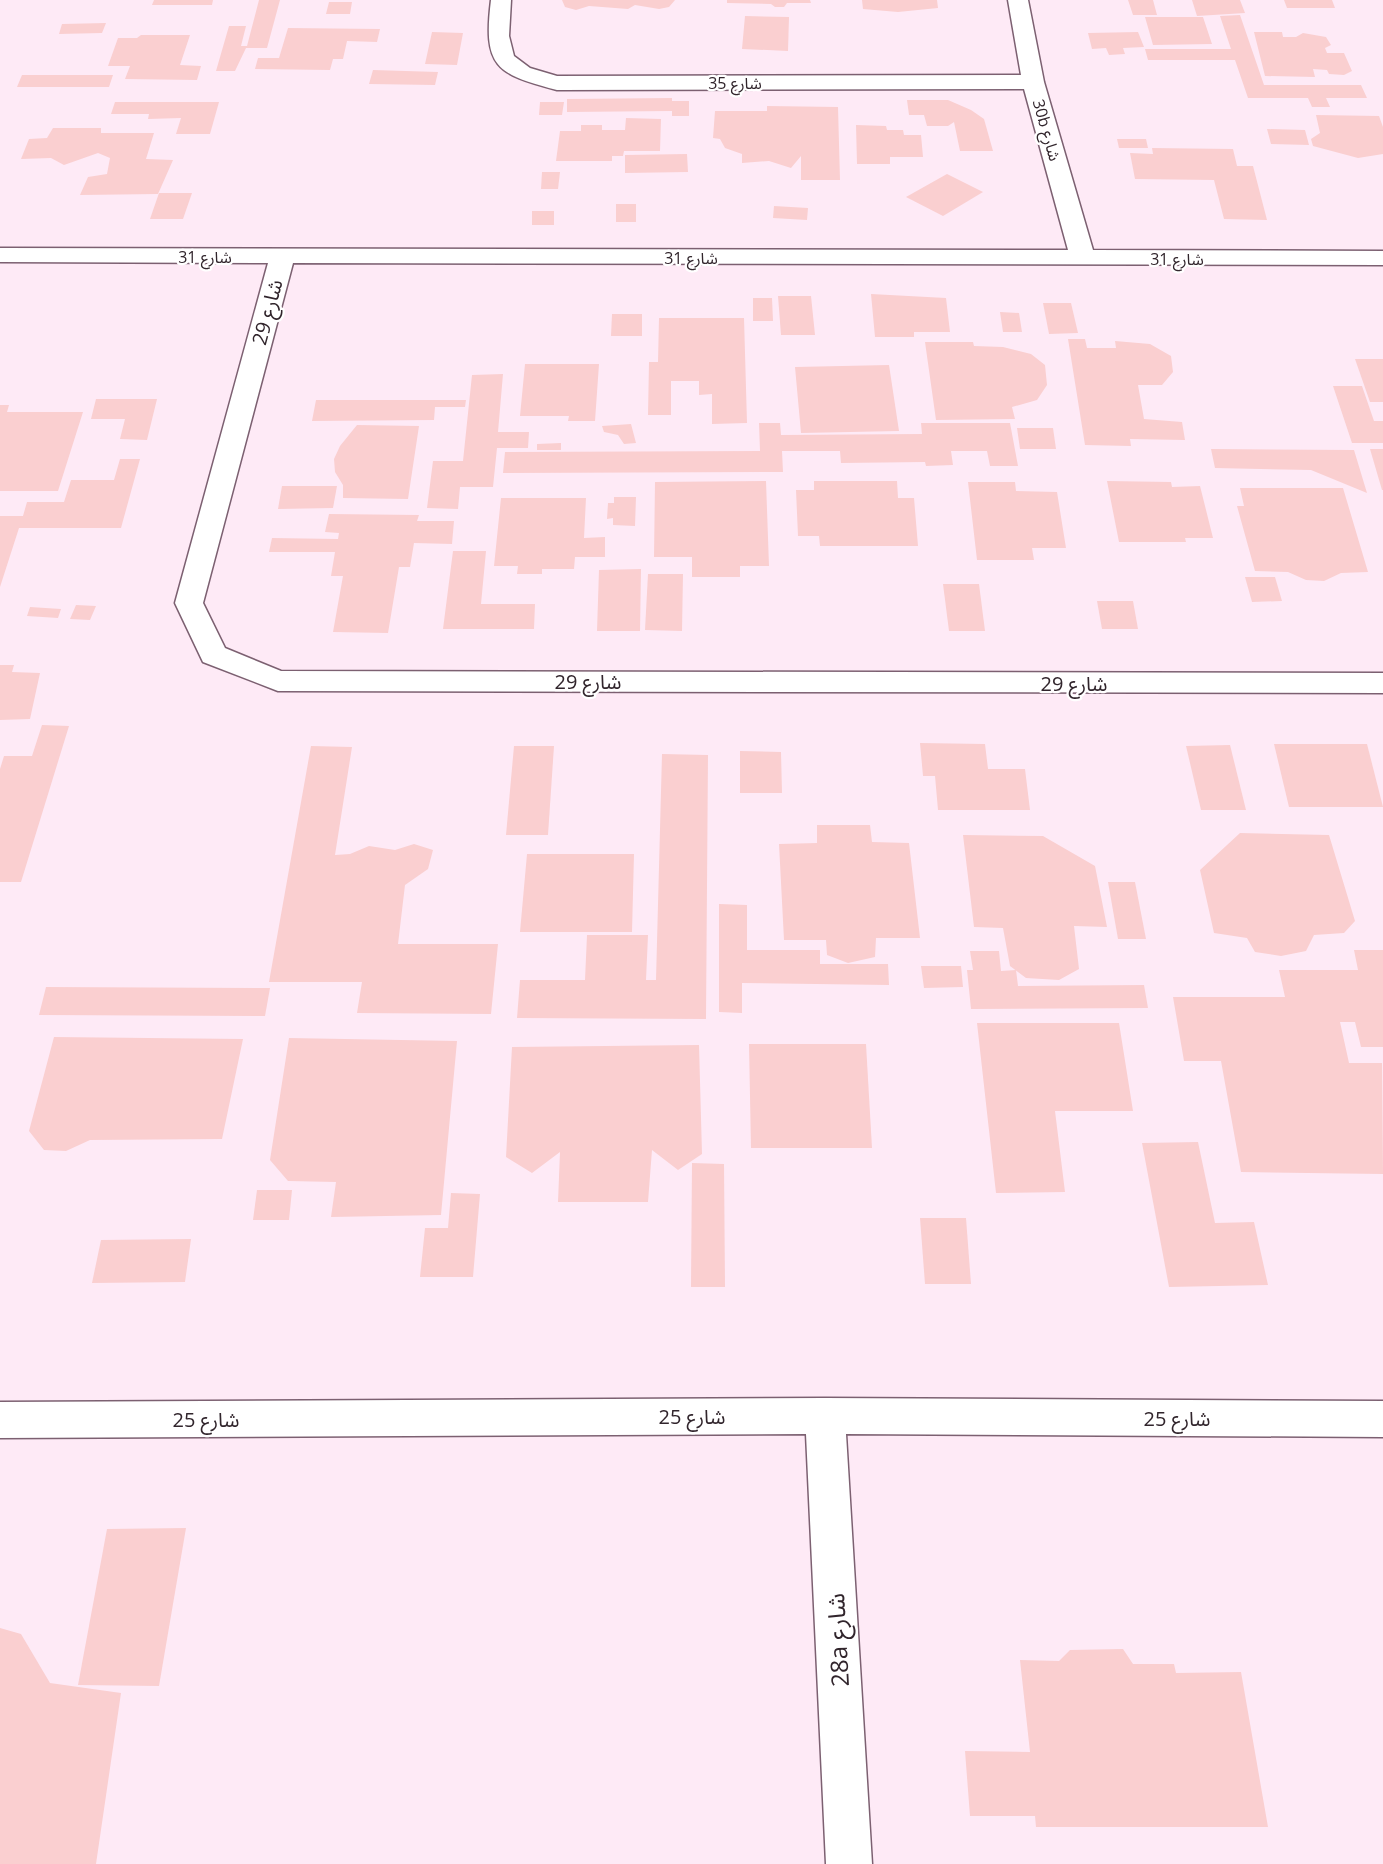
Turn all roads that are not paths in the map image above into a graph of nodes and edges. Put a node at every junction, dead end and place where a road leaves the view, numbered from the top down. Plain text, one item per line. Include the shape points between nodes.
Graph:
1 (501, 0) edge
2 (1018, 0) edge
3 (1033, 82) junction
4 (0, 255) edge
5 (282, 257) junction
6 (1383, 258) edge
7 (1083, 259) junction
8 (1383, 683) edge
9 (825, 1416) junction
10 (1383, 1419) edge
11 (0, 1420) edge
12 (849, 1864) edge

1 - 3 street, شارع 35 via 497,39 508,65 529,76 557,82
2 - 3 street, 30b شارع
3 - 7 street, 30b شارع
4 - 5 street, شارع 31
5 - 7 street, شارع 31
5 - 8 street, شارع 29 via 189,603 213,655 278,681
6 - 7 street, شارع 31
9 - 10 street, شارع 25
9 - 11 street, شارع 25
9 - 12 street, 28a شارع

